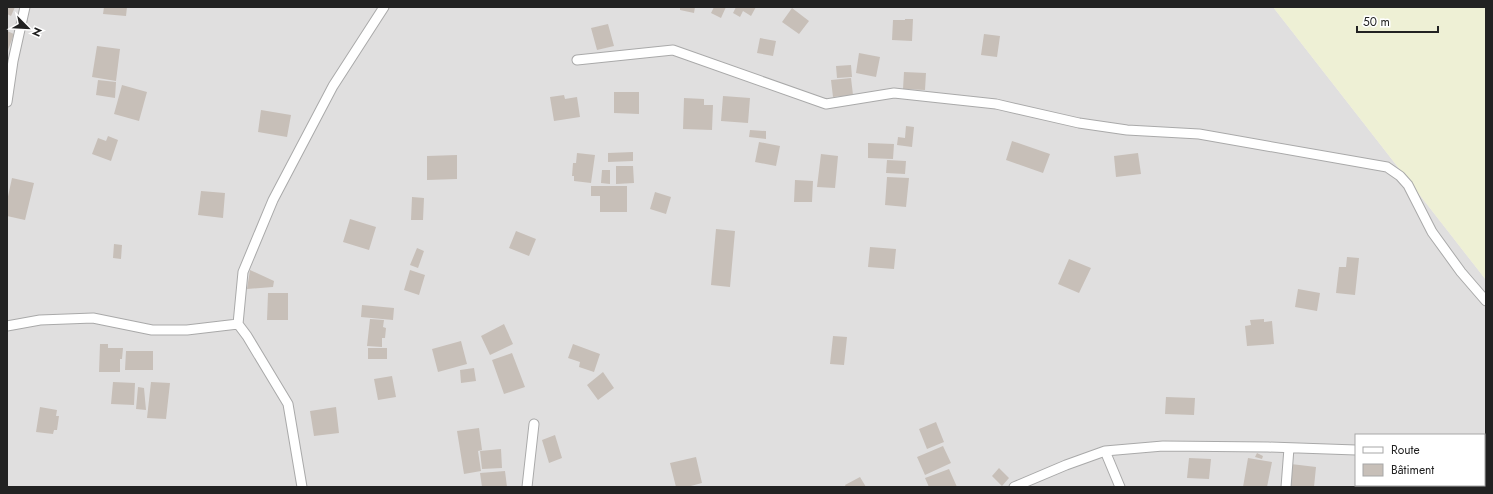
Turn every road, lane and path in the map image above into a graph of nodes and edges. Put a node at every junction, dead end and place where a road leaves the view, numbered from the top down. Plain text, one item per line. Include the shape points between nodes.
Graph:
1 (24, 7) edge
2 (384, 7) edge
3 (10, 60) edge
4 (577, 60) dead end
5 (7, 102) edge
6 (1486, 302) edge
7 (238, 324) junction
8 (7, 326) edge
9 (534, 424) dead end
10 (1288, 448) junction
11 (1355, 450) edge
12 (1105, 451) junction
13 (302, 487) edge
14 (527, 487) edge
15 (1014, 487) edge
16 (1120, 487) edge
17 (1286, 487) edge

1 - 3 street
2 - 7 street via 333,86 273,200 244,272
3 - 5 street
4 - 6 street via 673,50 826,104 894,93 996,104 1079,123 1127,130 1199,134 1386,167 1408,185 1432,232
7 - 8 street via 187,330 152,330 93,318 40,320
7 - 13 street via 288,404
9 - 14 street
10 - 11 street
10 - 12 street via 1163,446
10 - 17 street
12 - 15 street
12 - 16 street

